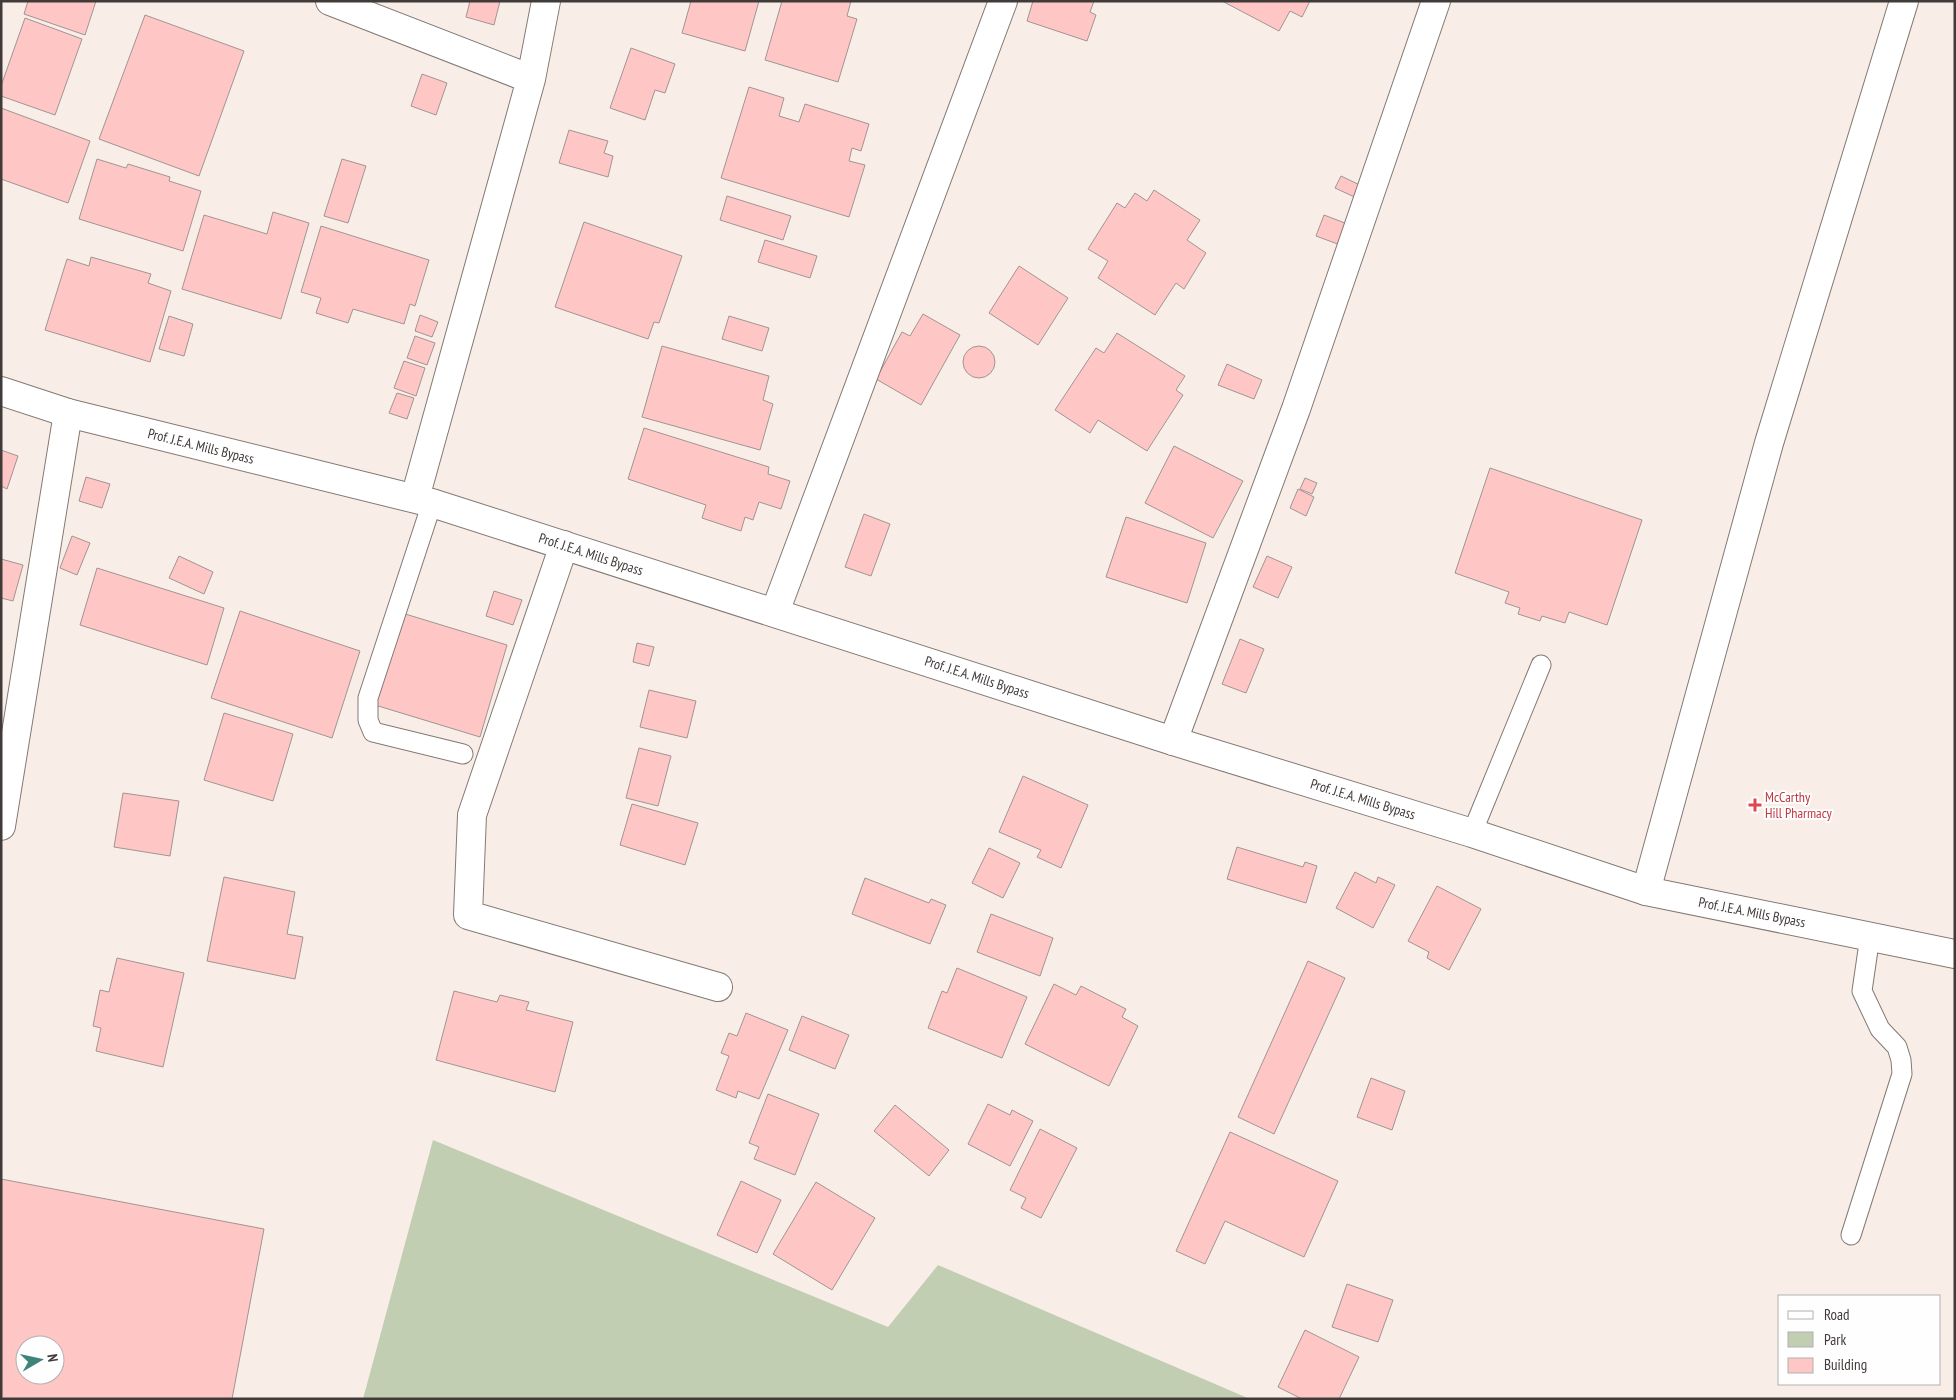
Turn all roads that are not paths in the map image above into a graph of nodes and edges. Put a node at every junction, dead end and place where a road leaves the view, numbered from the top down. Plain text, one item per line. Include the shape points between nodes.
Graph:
1 (330, 1) edge
2 (546, 1) edge
3 (1003, 1) edge
4 (1436, 1) edge
5 (1904, 1) edge
6 (531, 79) junction
7 (1, 391) edge
8 (68, 413) junction
9 (423, 501) junction
10 (564, 545) junction
11 (775, 612) junction
12 (1542, 665) dead end
13 (1173, 741) junction
14 (463, 754) dead end
15 (1, 826) edge
16 (1472, 833) junction
17 (1646, 891) junction
18 (1870, 936) junction
19 (1955, 954) edge
20 (718, 987) dead end
21 (1851, 1235) dead end

1 - 6 street
2 - 6 street
3 - 11 street
4 - 13 street via 1296,409
5 - 17 street via 1769,443
6 - 9 street
7 - 8 street, Prof. J.E.A. Mills Bypass
8 - 9 street, Prof. J.E.A. Mills Bypass
8 - 15 street
9 - 10 street, Prof. J.E.A. Mills Bypass
9 - 14 lane via 368,698 368,720 373,732
10 - 11 street, Prof. J.E.A. Mills Bypass
10 - 20 street via 472,815 468,915
11 - 13 street, Prof. J.E.A. Mills Bypass
12 - 16 lane
13 - 16 street, Prof. J.E.A. Mills Bypass
16 - 17 street, Prof. J.E.A. Mills Bypass
17 - 18 street, Prof. J.E.A. Mills Bypass
18 - 19 street, Prof. J.E.A. Mills Bypass
18 - 21 lane via 1862,991 1880,1029 1897,1047 1902,1074

